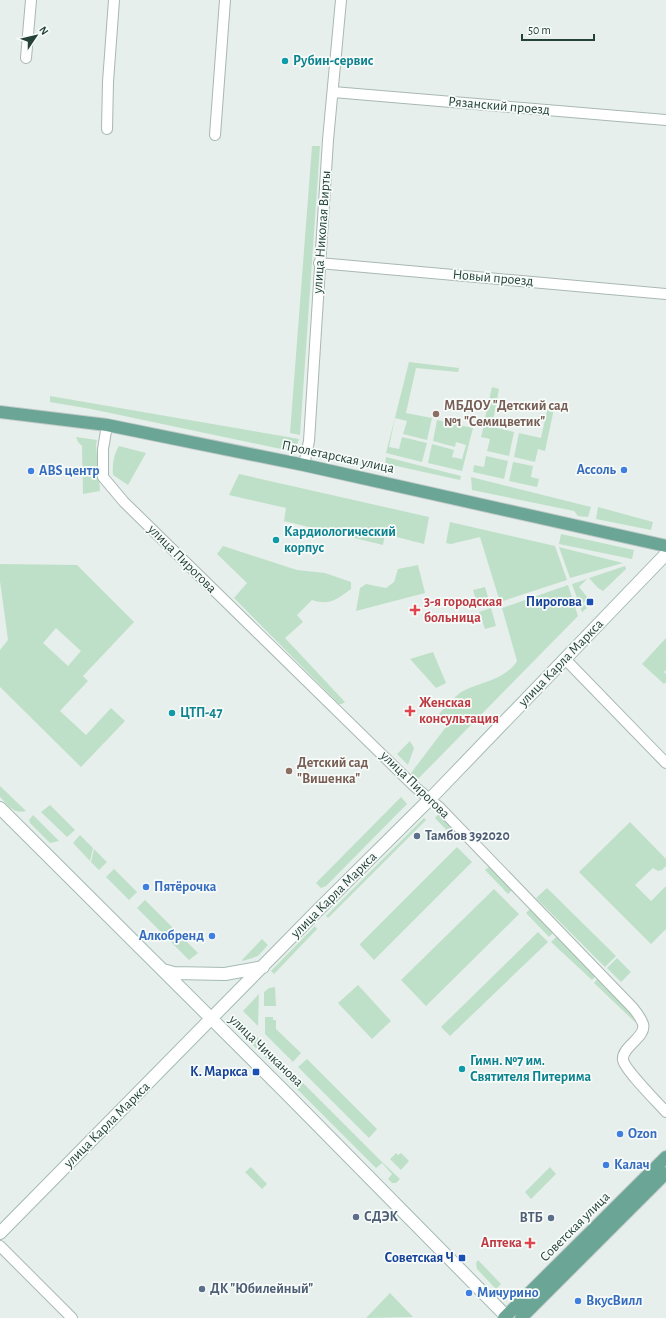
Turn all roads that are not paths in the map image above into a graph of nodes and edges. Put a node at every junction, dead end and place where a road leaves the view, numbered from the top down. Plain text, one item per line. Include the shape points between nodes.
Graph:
1 (31, 0) edge
2 (114, 0) edge
3 (225, 0) edge
4 (341, 0) edge
5 (26, 58) dead end
6 (333, 92) junction
7 (666, 120) edge
8 (107, 129) dead end
9 (215, 135) dead end
10 (319, 263) junction
11 (666, 294) edge
12 (0, 412) edge
13 (106, 426) junction
14 (304, 465) junction
15 (666, 546) edge
16 (666, 554) edge
17 (565, 659) junction
18 (666, 763) edge
19 (430, 799) junction
20 (0, 808) edge
21 (262, 967) junction
22 (163, 970) junction
23 (211, 1019) junction
24 (666, 1112) edge
25 (666, 1157) edge
26 (666, 1173) edge
27 (0, 1233) edge
28 (0, 1246) edge
29 (506, 1317) edge
30 (72, 1318) edge
31 (521, 1318) edge

1 - 5 street
2 - 8 street
3 - 9 street
4 - 6 street, улица Николая Вирты
6 - 7 street, Рязанский проезд
6 - 10 street, улица Николая Вирты
10 - 11 street, Новый проезд
10 - 14 street, улица Николая Вирты via 309,441
12 - 13 main road, Пролетарская улица
13 - 14 main road, Пролетарская улица
13 - 19 street, улица Пирогова via 103,477 124,502
14 - 15 main road, Пролетарская улица
16 - 17 main road, улица Карла Маркса
17 - 18 street
17 - 19 main road, улица Карла Маркса
19 - 21 main road, улица Карла Маркса
19 - 24 street, улица Пирогова via 639,1016 643,1030 623,1055 623,1061
20 - 22 main road, улица Чичканова
21 - 22 main road via 225,974 174,973
21 - 23 main road, улица Карла Маркса
22 - 23 main road, улица Чичканова
23 - 27 main road, улица Карла Маркса
23 - 29 main road, улица Чичканова
25 - 29 main road, Советская улица
26 - 31 main road
28 - 30 street

